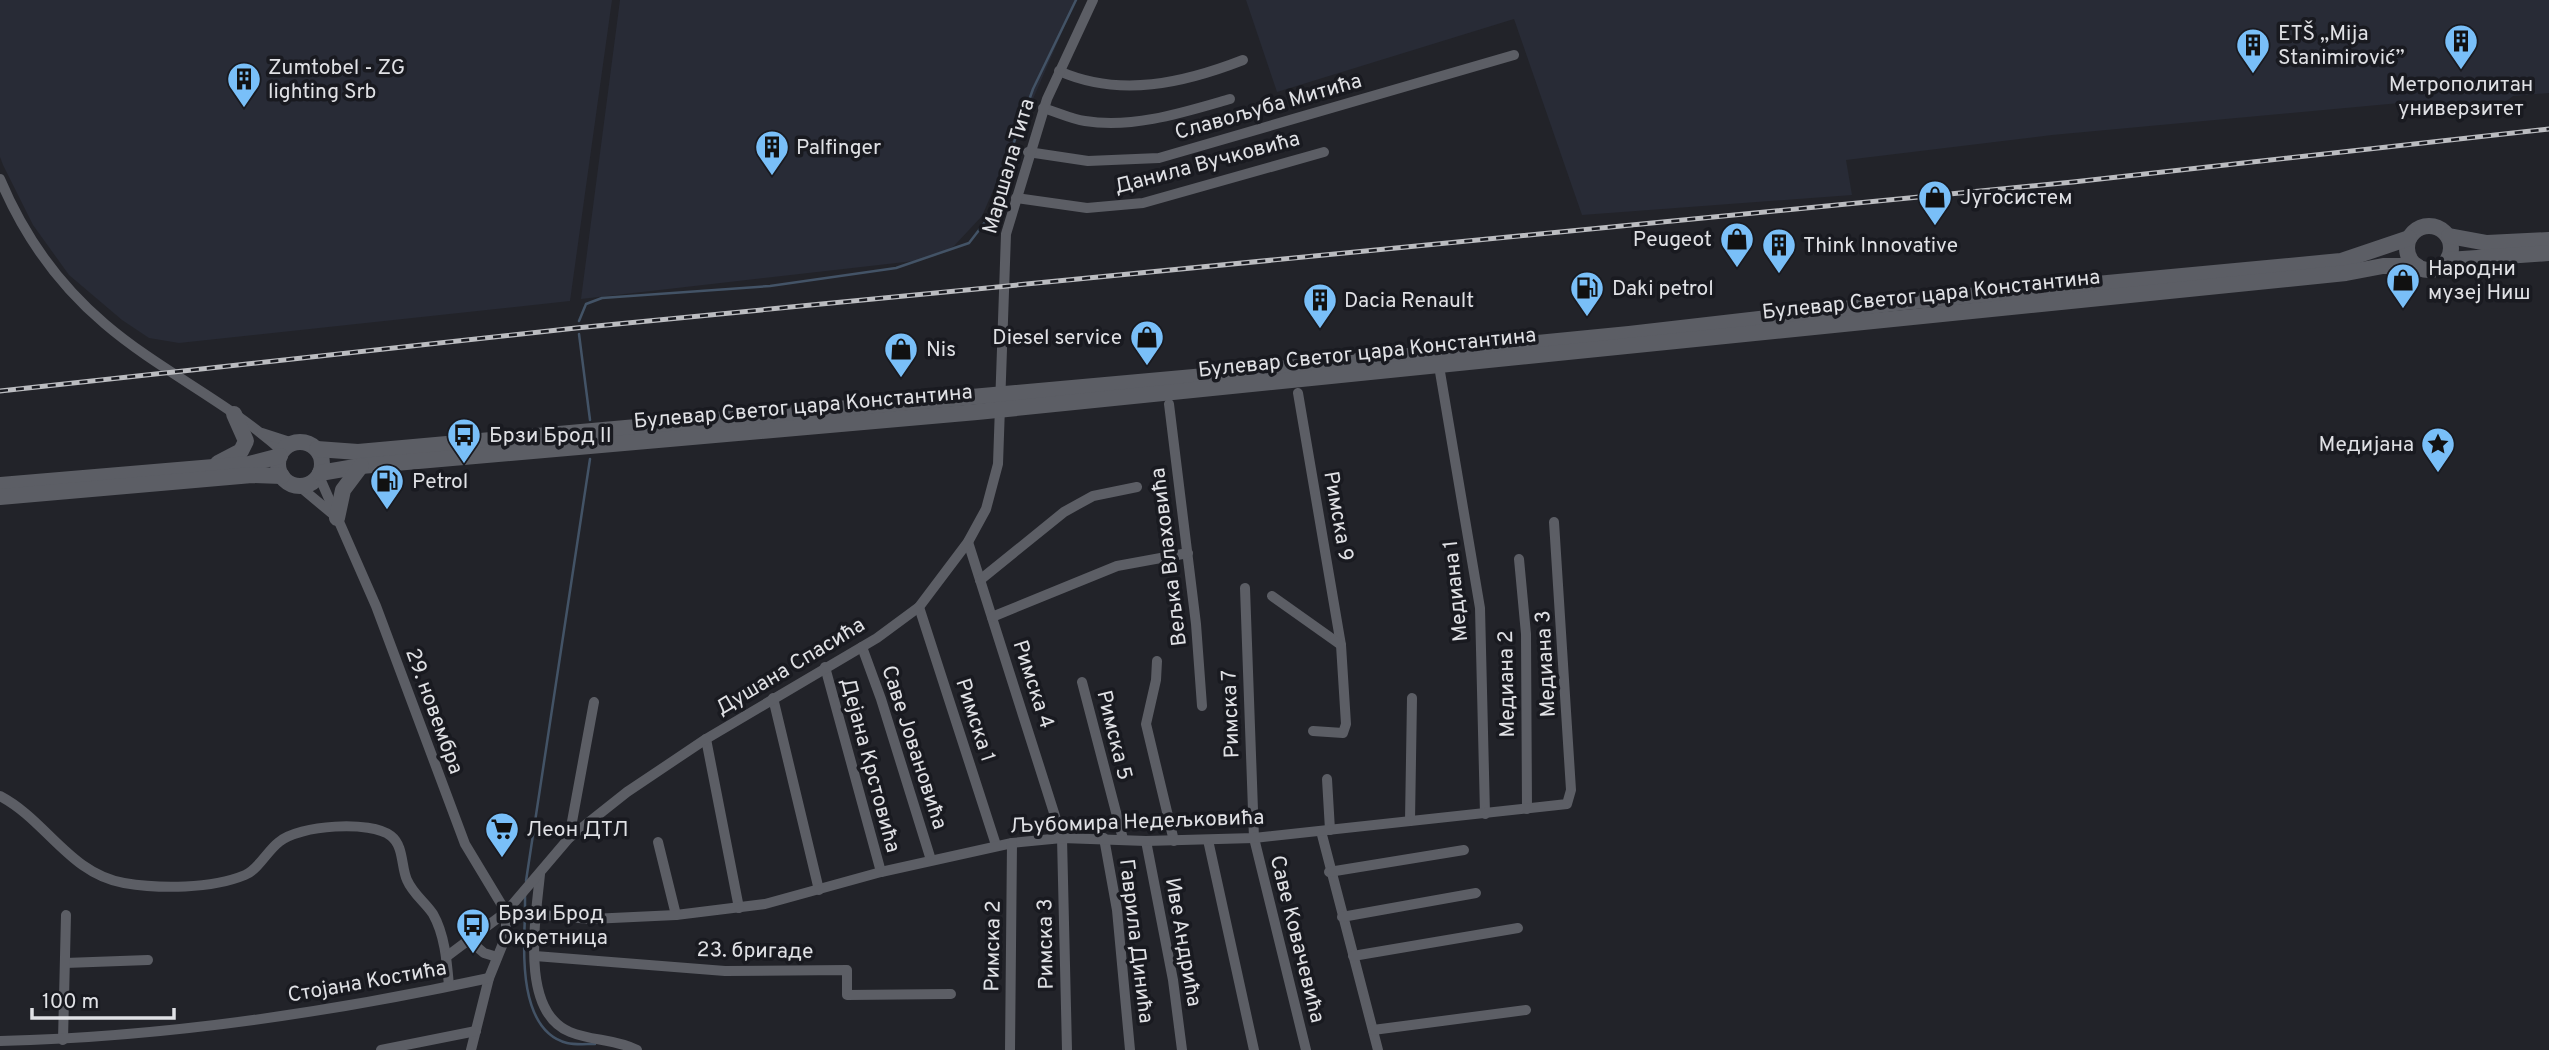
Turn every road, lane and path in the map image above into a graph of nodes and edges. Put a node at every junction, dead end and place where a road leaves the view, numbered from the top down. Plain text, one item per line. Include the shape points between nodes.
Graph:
1 (1093, 0) edge
2 (1514, 55) dead end
3 (1243, 60) dead end
4 (1059, 71) junction
5 (1230, 99) dead end
6 (1043, 108) junction
7 (1028, 152) junction
8 (1324, 152) dead end
9 (0, 178) edge
10 (1016, 198) junction
11 (2449, 236) junction
12 (2409, 238) junction
13 (2549, 240) edge
14 (2549, 253) edge
15 (2448, 260) junction
16 (2417, 266) junction
17 (1439, 366) junction
18 (1298, 393) dead end
19 (1002, 402) junction
20 (1169, 404) dead end
21 (234, 414) junction
22 (317, 449) junction
23 (285, 450) junction
24 (361, 466) junction
25 (203, 468) junction
26 (282, 475) junction
27 (320, 475) junction
28 (0, 485) edge
29 (299, 486) junction
30 (1137, 486) dead end
31 (0, 497) edge
32 (337, 518) junction
33 (1554, 522) dead end
34 (968, 542) junction
35 (1188, 553) junction
36 (1519, 559) dead end
37 (980, 580) junction
38 (1245, 588) dead end
39 (1272, 596) dead end
40 (919, 607) junction
41 (992, 617) junction
42 (1341, 645) junction
43 (862, 647) junction
44 (1157, 661) dead end
45 (825, 667) junction
46 (1082, 682) dead end
47 (773, 698) junction
48 (1412, 698) dead end
49 (594, 702) dead end
50 (1202, 706) dead end
51 (1313, 731) dead end
52 (706, 739) junction
53 (1327, 779) dead end
54 (0, 796) edge
55 (1567, 804) joint
56 (1527, 810) junction
57 (1485, 814) junction
58 (1410, 821) junction
59 (1325, 830) junction
60 (569, 838) junction
61 (1062, 838) junction
62 (1104, 838) junction
63 (1254, 838) junction
64 (1123, 839) junction
65 (1208, 840) junction
66 (1146, 841) junction
67 (1174, 841) junction
68 (658, 842) dead end
69 (1012, 843) junction
70 (996, 845) junction
71 (1464, 850) dead end
72 (931, 860) junction
73 (881, 872) junction
74 (1329, 872) junction
75 (540, 874) junction
76 (819, 890) junction
77 (1476, 893) dead end
78 (739, 908) junction
79 (506, 912) junction
80 (66, 915) dead end
81 (676, 915) junction
82 (528, 916) junction
83 (1342, 917) junction
84 (1518, 929) dead end
85 (470, 941) junction
86 (536, 956) junction
87 (1353, 956) junction
88 (446, 957) junction
89 (496, 957) junction
90 (148, 960) dead end
91 (65, 963) junction
92 (489, 978) junction
93 (449, 986) junction
94 (951, 994) dead end
95 (1526, 1010) dead end
96 (1373, 1030) junction
97 (476, 1031) junction
98 (63, 1040) junction
99 (0, 1043) edge
100 (2, 1050) edge
101 (382, 1050) edge
102 (471, 1050) edge
103 (637, 1050) edge
104 (1010, 1050) edge
105 (1067, 1050) edge
106 (1130, 1050) edge
107 (1182, 1050) edge
108 (1255, 1050) edge
109 (1306, 1050) edge
110 (1378, 1050) edge

1 - 4 street, Маршала Тита
2 - 7 street, Славољуба Митића via 1159,158 1088,161
3 - 4 street via 1148,85 1111,87
4 - 6 street, Маршала Тита
5 - 6 street via 1138,121 1086,121
6 - 7 street, Маршала Тита
7 - 10 street, Маршала Тита
8 - 10 street, Данила Вучковића via 1115,207 1067,207
9 - 21 street via 14,212 79,300 123,338
10 - 19 street, Маршала Тита via 1004,248
11 - 12 main road via 2430,225
11 - 13 main road via 2487,243
11 - 15 main road
12 - 16 main road via 2407,250
12 - 19 main road, Булевар Светог цара Константина via 2341,261 1904,302
14 - 15 main road
15 - 16 main road via 2434,270
16 - 17 main road, Булевар Светог цара Константина
17 - 19 main road, Булевар Светог цара Константина
17 - 57 street, Медиана 1 via 1480,608
18 - 42 street, Римска 9
19 - 22 main road, Булевар Светог цара Константина via 358,452
19 - 24 main road, Булевар Светог цара Константина
19 - 34 street, Душана Спасића via 994,488
20 - 35 street, Вељка Влаховића
21 - 23 street
21 - 25 main road via 245,432 242,452
22 - 23 main road via 308,443
22 - 27 main road via 322,458
23 - 25 main road via 249,464
23 - 26 main road
24 - 27 main road, Булевар Светог цара Константина
24 - 32 main road via 343,491
25 - 28 main road
26 - 29 main road
26 - 31 main road
27 - 29 main road
27 - 32 street, 29. новембра
29 - 32 street, 29. новембра
30 - 37 street via 1093,496 1064,512
32 - 79 street, 29. новембра via 376,606 465,844
33 - 55 street, Медиана 3 via 1571,790
34 - 37 street, Римска 4
34 - 40 street, Душана Спасића
35 - 41 street via 1116,566
35 - 50 street, Вељка Влаховића
36 - 56 street, Медиана 2 via 1526,634
37 - 41 street, Римска 4
38 - 63 street, Римска 7
39 - 42 street
40 - 43 street, Душана Спасића
40 - 70 street, Римска 1
41 - 61 street, Римска 4
42 - 51 street, Римска 9 via 1346,730 1337,735
43 - 45 street, Душана Спасића
43 - 72 street, Саве Јовановића
44 - 67 street via 1146,724
45 - 47 street, Душана Спасића
45 - 73 street, Дејана Крстовића
46 - 64 street, Римска 5
47 - 52 street, Душана Спасића
47 - 76 street
48 - 58 street
49 - 60 street
52 - 60 street, Душана Спасића
52 - 78 street
53 - 59 street
54 - 88 street via 34,818 77,863 99,876 125,883 191,884 244,876 278,842 300,831 355,827 389,834 399,845 408,881 433,914
55 - 56 street, Љубомира Недељковића
56 - 57 street, Љубомира Недељковића
57 - 58 street, Љубомира Недељковића
58 - 59 street, Љубомира Недељковића
59 - 63 street, Љубомира Недељковића
59 - 74 street
60 - 75 street, Душана Спасића
61 - 62 street, Љубомира Недељковића
61 - 69 street, Љубомира Недељковића
61 - 105 street, Римска 3
62 - 64 street, Љубомира Недељковића
62 - 106 street, Гаврила Динића via 1117,910
63 - 65 street, Љубомира Недељковића
63 - 109 street, Саве Ковачевића
64 - 66 street, Љубомира Недељковића
65 - 67 street, Љубомира Недељковића
65 - 108 street
66 - 67 street, Љубомира Недељковића
66 - 107 street, Иве Андрића
68 - 81 street
69 - 70 street, Љубомира Недељковића
69 - 104 street, Римска 2
70 - 72 street, Љубомира Недељковића
71 - 74 street
72 - 73 street, Љубомира Недељковића
73 - 76 street, Љубомира Недељковића
74 - 83 street
75 - 79 street, Душана Спасића
75 - 82 street
76 - 78 street, Љубомира Недељковића
77 - 83 street
78 - 81 street, Љубомира Недељковића
79 - 82 street, Љубомира Недељковића
79 - 85 street, Душана Спасића
79 - 89 street via 506,936
80 - 91 street
81 - 82 street, Љубомира Недељковића
82 - 86 street
83 - 87 street
84 - 87 street
85 - 88 street, Душана Спасића
85 - 89 street
86 - 94 street, 23. бригаде via 725,971 847,970 847,995
86 - 103 street via 541,1002 554,1021 570,1032
87 - 96 street
88 - 93 street
89 - 92 street
90 - 91 street
91 - 98 street
92 - 93 street, Стојана Костића
92 - 97 street
93 - 98 street, Стојана Костића via 225,1025
95 - 96 street
96 - 110 street
97 - 101 street
97 - 102 street
98 - 99 street, Стојана Костића
99 - 100 street

